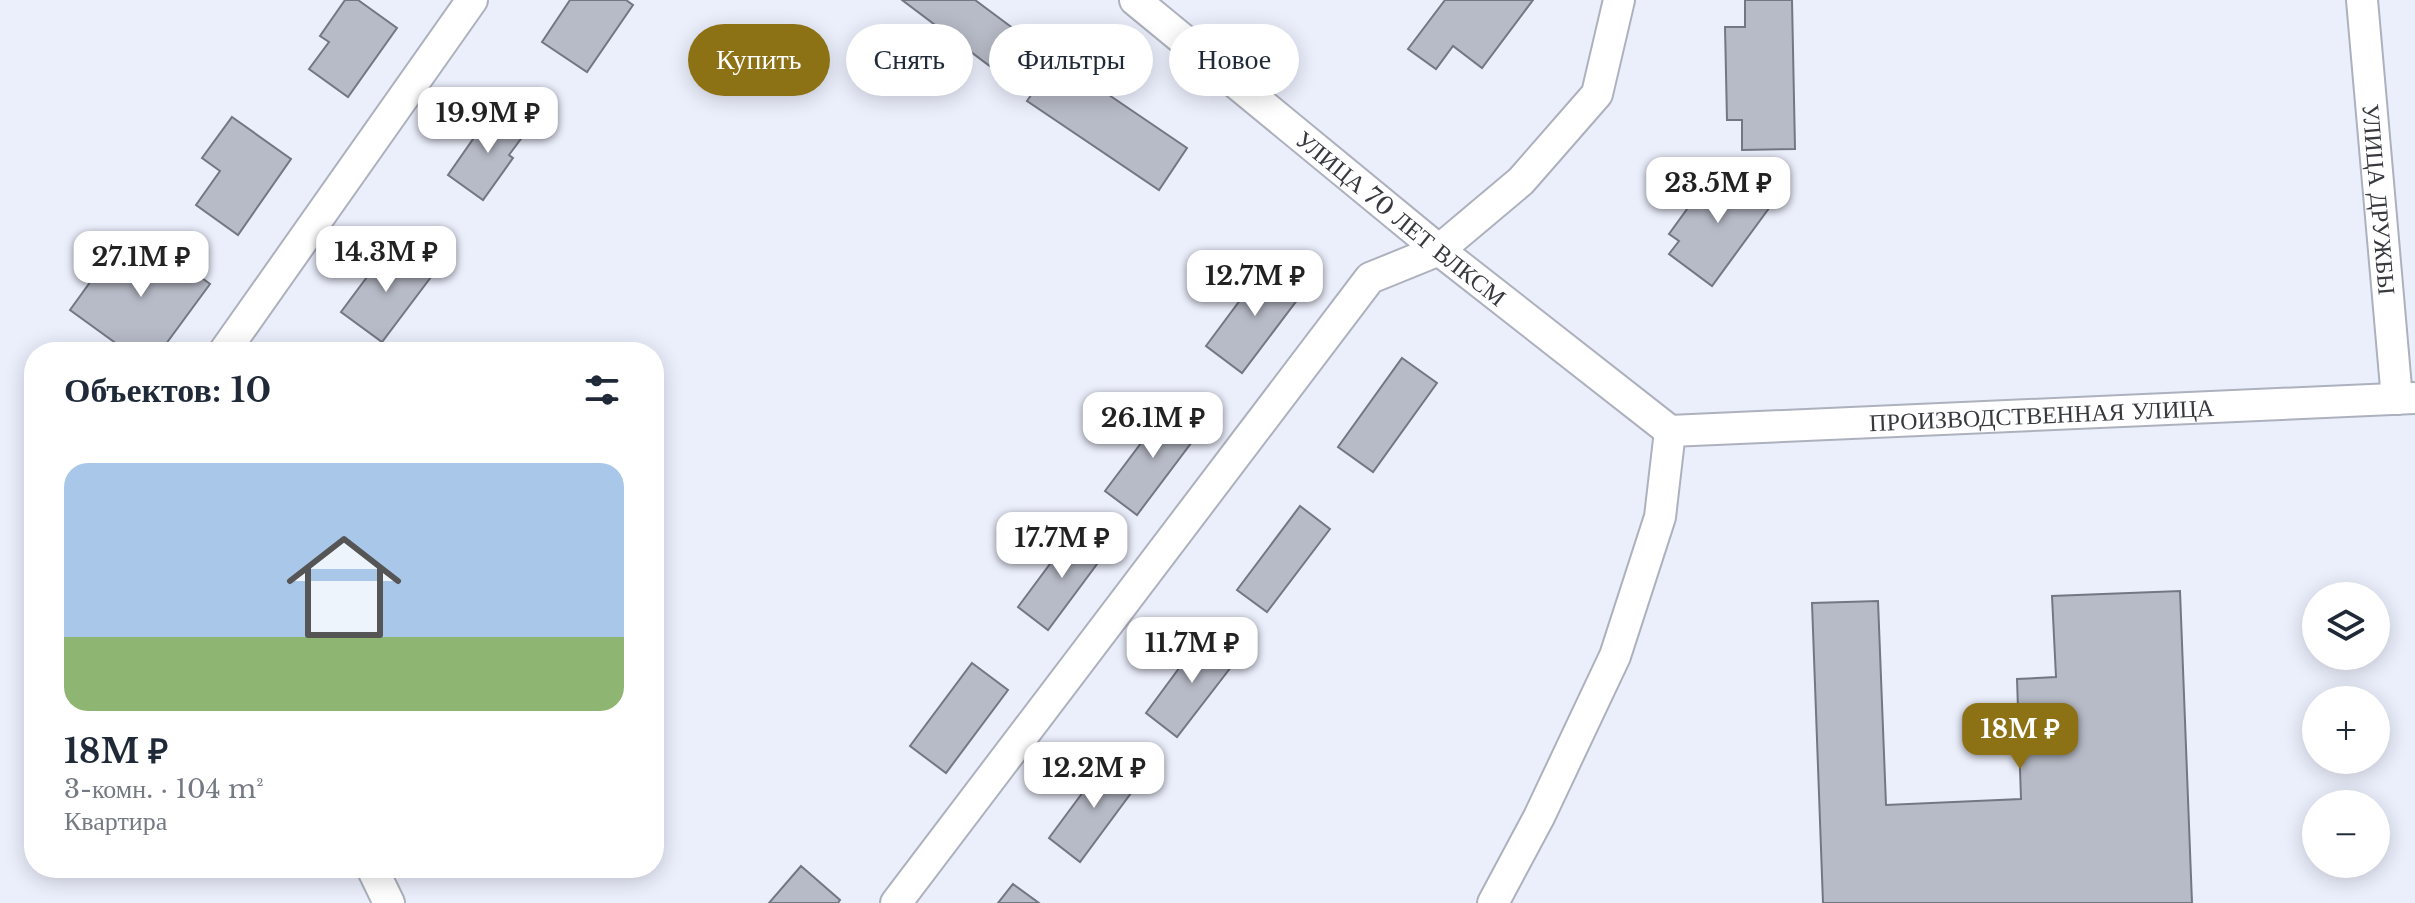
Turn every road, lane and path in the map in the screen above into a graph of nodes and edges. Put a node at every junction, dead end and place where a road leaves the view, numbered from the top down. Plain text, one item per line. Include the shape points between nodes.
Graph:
1 (472, 0) edge
2 (1135, 0) edge
3 (1619, 0) edge
4 (2362, 0) edge
5 (1439, 250) junction
6 (231, 342) edge
7 (2406, 398) edge
8 (1670, 431) junction
9 (377, 878) edge
10 (389, 903) edge
11 (896, 903) edge
12 (1493, 903) edge

1 - 6 street
2 - 5 street, УЛИЦА 70 ЛЕТ ВЛКСМ
3 - 5 street via 1597,94 1521,181
4 - 7 street, УЛИЦА ДРУЖБЫ
5 - 8 street, УЛИЦА 70 ЛЕТ ВЛКСМ
5 - 11 street via 1370,278
7 - 8 street, ПРОИЗВОДСТВЕННАЯ УЛИЦА
8 - 12 street via 1660,517 1615,656
9 - 10 street

